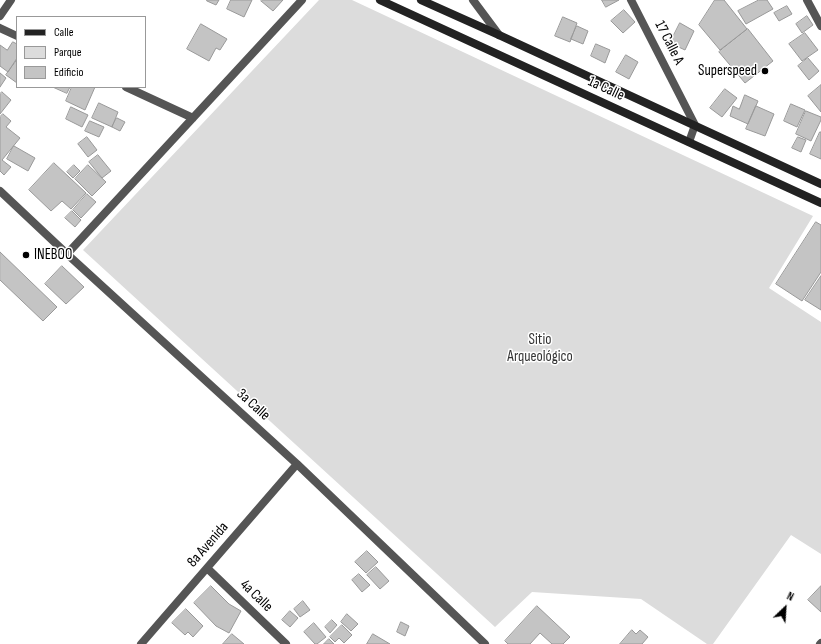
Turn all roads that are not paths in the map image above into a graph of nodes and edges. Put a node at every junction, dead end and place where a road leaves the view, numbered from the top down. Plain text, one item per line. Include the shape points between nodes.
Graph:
1 (11, 0) edge
2 (302, 0) edge
3 (380, 0) edge
4 (421, 0) edge
5 (473, 0) edge
6 (631, 0) edge
7 (807, 0) edge
8 (818, 15) edge
9 (0, 16) edge
10 (821, 26) edge
11 (0, 28) edge
12 (499, 35) junction
13 (16, 36) edge
14 (128, 88) edge
15 (193, 118) junction
16 (695, 125) junction
17 (689, 142) junction
18 (821, 184) edge
19 (0, 191) edge
20 (821, 203) edge
21 (67, 254) junction
22 (297, 464) junction
23 (207, 568) junction
24 (141, 644) edge
25 (286, 644) edge
26 (485, 644) edge

1 - 9 street
2 - 15 street
3 - 17 main road, 1a Calle
4 - 12 main road, 1a Calle
5 - 12 street
6 - 16 street, 17 Calle A
7 - 8 street
8 - 10 street
11 - 13 street
12 - 16 main road, 1a Calle
14 - 15 street
15 - 21 street
16 - 17 street
16 - 18 main road, 1a Calle
17 - 20 main road, 1a Calle
19 - 21 street, 3a Calle
21 - 22 street, 3a Calle
22 - 23 street, 8a Avenida
22 - 26 street, 3a Calle
23 - 24 street, 8a Avenida
23 - 25 street, 4a Calle

